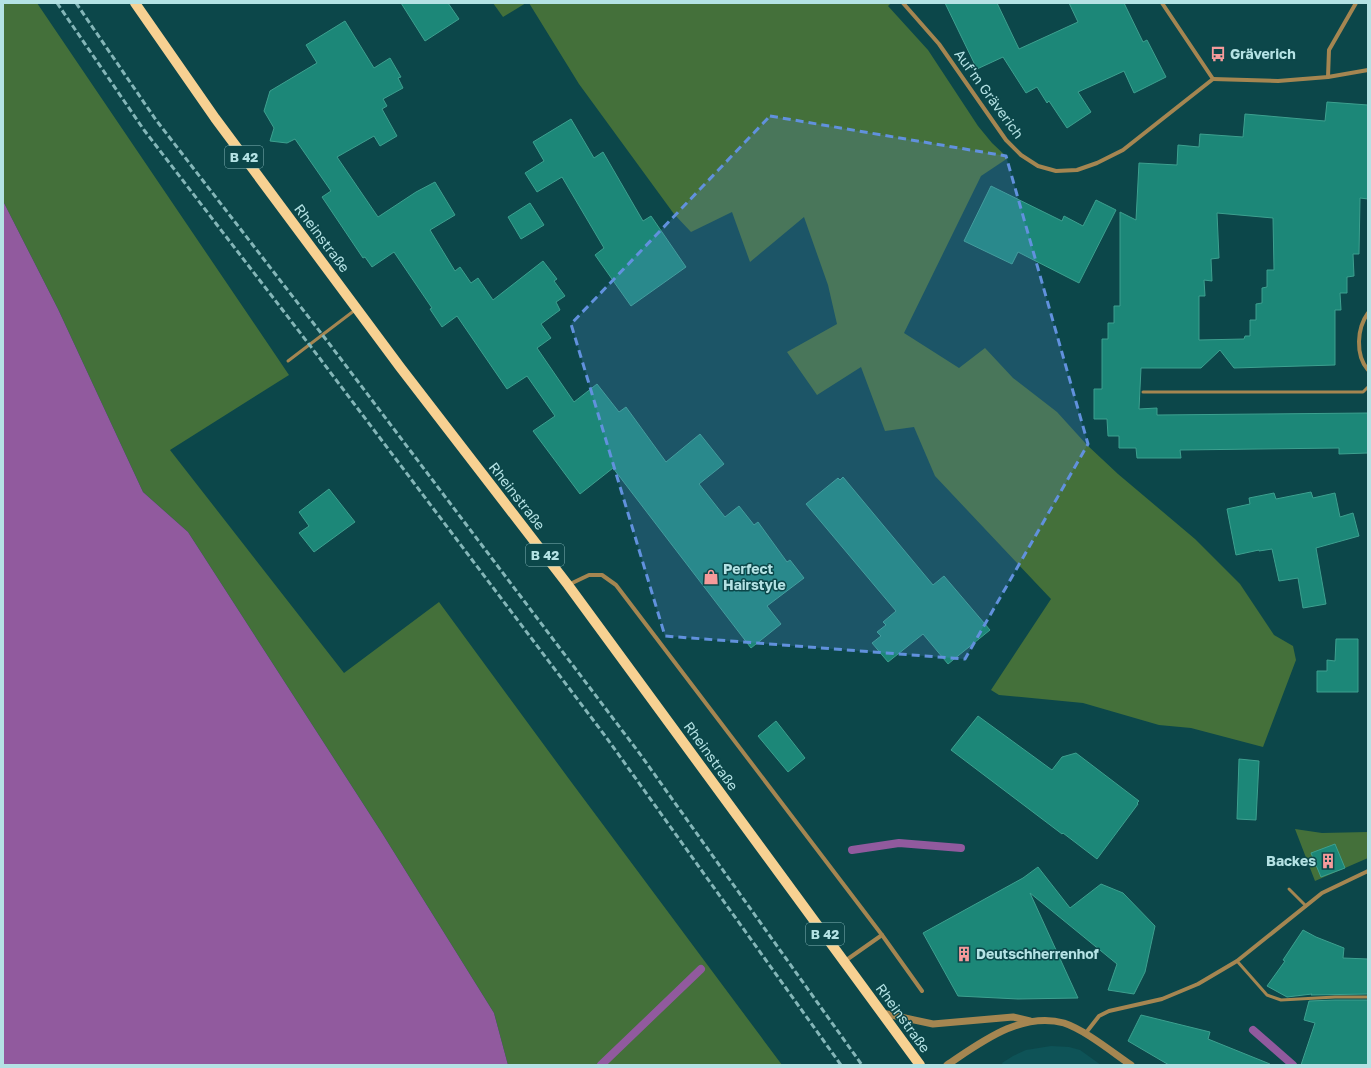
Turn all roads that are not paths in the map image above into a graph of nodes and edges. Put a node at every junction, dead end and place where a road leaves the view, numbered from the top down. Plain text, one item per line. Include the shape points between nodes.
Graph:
1 (135, 3) edge
2 (903, 3) edge
3 (1162, 3) edge
4 (1356, 3) edge
5 (1368, 70) edge
6 (1328, 77) junction
7 (1213, 79) junction
8 (357, 309) junction
9 (1368, 313) edge
10 (288, 361) dead end
11 (1368, 370) edge
12 (1368, 387) edge
13 (1143, 392) dead end
14 (568, 585) junction
15 (1368, 871) edge
16 (1289, 889) dead end
17 (1306, 906) junction
18 (882, 935) junction
19 (844, 961) junction
20 (1237, 961) junction
21 (922, 992) dead end
22 (1368, 997) edge
23 (882, 1013) junction
24 (1032, 1022) junction
25 (1085, 1034) junction
26 (920, 1065) edge
27 (947, 1065) edge
28 (1131, 1065) edge

1 - 8 main road, Rheinstraße / B 42 via 215,118
2 - 7 street, Auf'm Gräverich via 939,44 1006,140 1021,155 1038,166 1056,171 1077,170 1123,150
3 - 7 street
4 - 6 street via 1329,50
5 - 6 street
6 - 7 street via 1278,81
8 - 10 lane
8 - 14 main road, Rheinstraße / B 42
9 - 11 street via 1363,320 1359,336 1360,352
12 - 13 lane via 1363,392
14 - 18 street via 589,575 602,575 616,585
14 - 19 main road, Rheinstraße / B 42
15 - 17 street via 1322,893
16 - 17 lane
17 - 20 street
18 - 19 street
18 - 21 street
19 - 23 main road, Rheinstraße / B 42
20 - 22 lane via 1267,995 1281,1000
20 - 25 street via 1198,984 1162,999 1109,1011 1100,1016
23 - 24 street via 933,1024 1013,1017
23 - 26 main road, Rheinstraße / B 42
24 - 25 street via 1063,1023
24 - 27 street via 1003,1030
25 - 28 street

